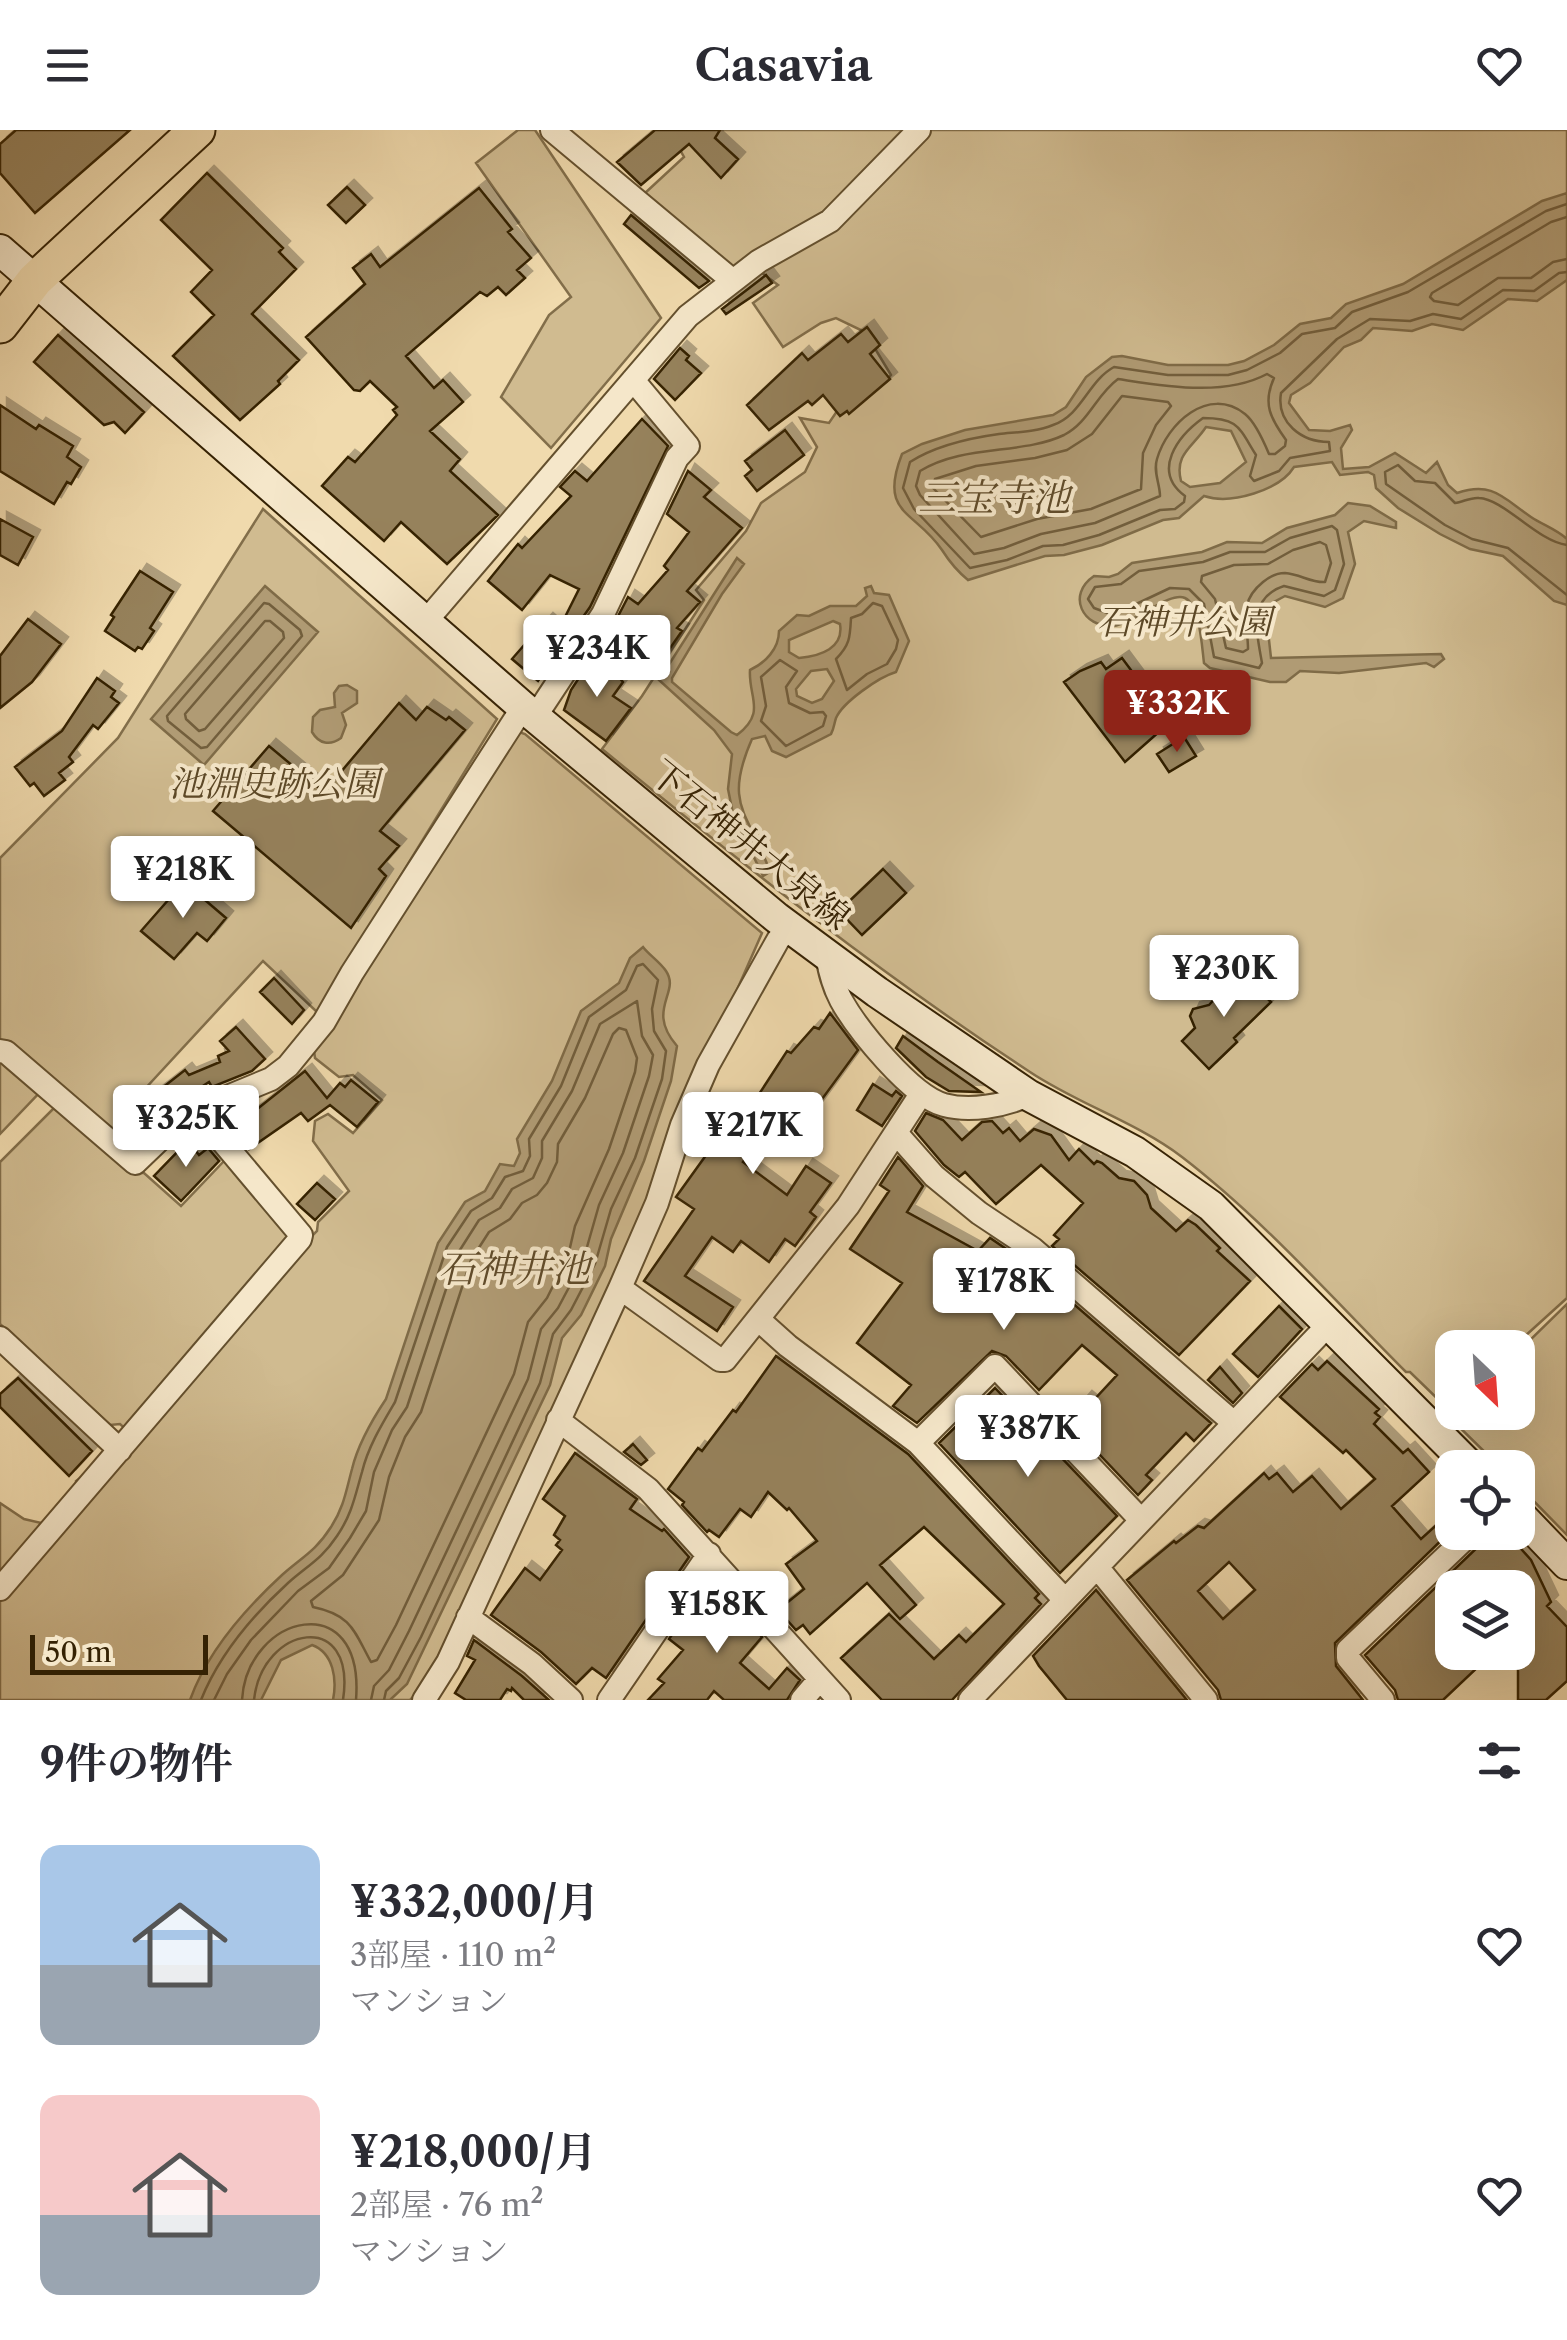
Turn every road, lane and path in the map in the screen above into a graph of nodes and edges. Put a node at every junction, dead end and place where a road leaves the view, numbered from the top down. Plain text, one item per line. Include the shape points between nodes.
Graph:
1 (196, 130) edge
2 (552, 130) edge
3 (919, 130) edge
4 (0, 250) edge
5 (35, 280) junction
6 (733, 281) junction
7 (0, 325) edge
8 (633, 380) junction
9 (426, 621) junction
10 (529, 712) junction
11 (788, 927) junction
12 (827, 956) junction
13 (0, 1051) edge
14 (921, 1094) junction
15 (1028, 1095) junction
16 (196, 1110) junction
17 (897, 1134) junction
18 (620, 1288) junction
19 (758, 1320) junction
20 (1329, 1324) junction
21 (0, 1338) edge
22 (558, 1420) junction
23 (1234, 1423) junction
24 (918, 1443) junction
25 (120, 1450) junction
26 (1454, 1450) edge
27 (1141, 1520) junction
28 (1535, 1531) edge
29 (1453, 1550) edge
30 (709, 1554) junction
31 (1567, 1564) edge
32 (1097, 1567) junction
33 (0, 1589) edge
34 (1065, 1600) junction
35 (468, 1616) junction
36 (820, 1678) junction
37 (424, 1700) edge
38 (572, 1700) edge
39 (609, 1700) edge
40 (802, 1700) edge
41 (840, 1700) edge
42 (970, 1700) edge
43 (1206, 1700) edge
44 (1382, 1700) edge

1 - 5 main road
2 - 6 street
3 - 6 street via 830,220
4 - 5 main road, 下石神井大泉線
5 - 7 main road
5 - 9 main road, 下石神井大泉線
6 - 8 street via 688,316
8 - 9 street
8 - 10 street via 688,446 603,614
9 - 10 main road, 下石神井大泉線
10 - 11 main road, 下石神井大泉線
10 - 16 street via 288,1066
11 - 12 main road, 下石神井大泉線
11 - 18 street via 708,1064
12 - 14 street via 844,1005
12 - 15 main road, 下石神井大泉線
13 - 16 street via 135,1163
14 - 15 street via 944,1105 981,1107
14 - 17 street
15 - 20 main road, 下石神井大泉線 via 1174,1178
16 - 25 street via 301,1236
17 - 19 street
17 - 23 street via 934,1176 1033,1249
18 - 19 street via 720,1360
18 - 22 street
19 - 24 street
20 - 23 street
20 - 26 main road, 下石神井大泉線
21 - 25 street
22 - 30 street via 648,1490
22 - 35 street
23 - 27 street
24 - 27 street via 995,1366
24 - 34 street
25 - 33 street
27 - 32 street
28 - 31 main road
29 - 44 street via 1348,1650
30 - 36 street
30 - 39 street
32 - 34 street
32 - 43 street
34 - 42 street
35 - 37 street
35 - 38 street
36 - 40 street
36 - 41 street

